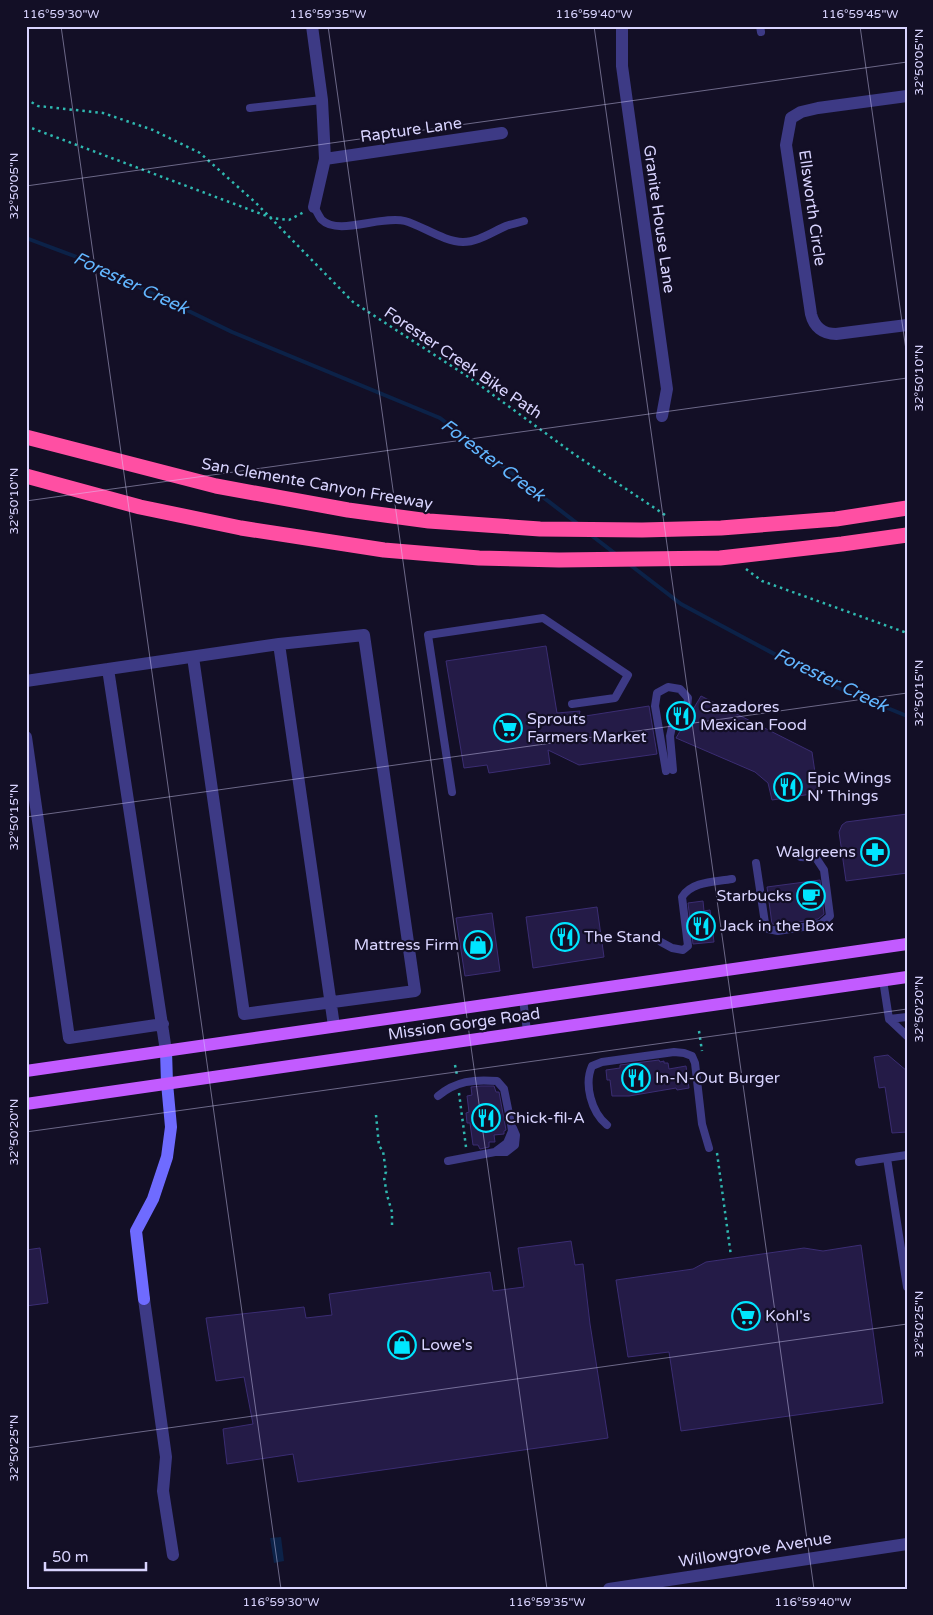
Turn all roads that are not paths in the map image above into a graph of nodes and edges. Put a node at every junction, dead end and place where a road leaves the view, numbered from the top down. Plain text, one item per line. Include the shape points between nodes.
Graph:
1 (312, 26) edge
2 (622, 26) edge
3 (907, 96) edge
4 (322, 100) junction
5 (250, 108) dead end
6 (502, 133) dead end
7 (325, 159) junction
8 (314, 207) joint
9 (524, 221) dead end
10 (907, 325) edge
11 (662, 416) dead end
12 (26, 438) edge
13 (26, 476) edge
14 (907, 508) edge
15 (907, 535) edge
16 (279, 644) junction
17 (193, 657) junction
18 (108, 669) junction
19 (26, 680) edge
20 (572, 704) dead end
21 (26, 738) edge
22 (670, 770) joint
23 (452, 792) dead end
24 (801, 857) dead end
25 (756, 863) dead end
26 (732, 879) dead end
27 (661, 942) dead end
28 (907, 944) edge
29 (907, 976) edge
30 (883, 980) junction
31 (523, 999) junction
32 (332, 1001) junction
33 (907, 1017) edge
34 (889, 1019) junction
35 (162, 1024) junction
36 (334, 1026) junction
37 (527, 1031) junction
38 (907, 1036) edge
39 (166, 1051) junction
40 (26, 1071) edge
41 (167, 1083) junction
42 (438, 1096) dead end
43 (26, 1104) edge
44 (607, 1125) dead end
45 (709, 1148) dead end
46 (907, 1155) edge
47 (887, 1158) junction
48 (448, 1160) dead end
49 (859, 1162) dead end
50 (907, 1287) edge
51 (907, 1544) edge
52 (173, 1555) dead end
53 (628, 1587) edge
54 (609, 1589) edge

1 - 4 street
2 - 11 street, Granite House Lane via 622,66 667,389
3 - 10 street, Ellsworth Circle via 802,112 791,118 786,145 814,323 826,333 836,334
4 - 5 lane
4 - 7 street
6 - 7 street, Rapture Lane
7 - 8 street
8 - 9 lane via 323,220 334,226 398,220 453,241 464,242
12 - 14 highway, San Clemente Canyon Freeway via 216,486 428,521 540,529 721,528
13 - 15 highway via 140,507 241,528 384,550 479,558 720,558
16 - 17 street
16 - 32 street
16 - 32 street via 364,635 416,991
17 - 18 street
17 - 32 street via 244,1014
18 - 19 street
18 - 35 street
20 - 23 lane via 615,698 628,675 543,618 428,635
21 - 35 street via 69,1038
22 - 22 lane via 655,706 658,693 668,687 680,689 688,698 688,709 672,727
24 - 25 lane via 816,858 824,870 830,916 821,924 768,929
26 - 27 lane via 698,884 687,890 682,897 688,946 683,950
28 - 31 main road, Mission Gorge Road
29 - 30 main road, Mission Gorge Road
30 - 34 lane
30 - 37 main road, Mission Gorge Road
31 - 36 main road, Mission Gorge Road
31 - 37 lane
32 - 36 street
33 - 34 lane
34 - 38 lane
35 - 39 street
36 - 39 main road, Mission Gorge Road
37 - 41 main road, Mission Gorge Road
39 - 40 main road, Mission Gorge Road
39 - 41 street
41 - 43 main road, Mission Gorge Road
41 - 52 street via 171,1127 167,1157 153,1199 136,1231 166,1457 164,1491
42 - 48 lane via 458,1084 483,1079 497,1081 504,1089 516,1135 514,1146 506,1152
44 - 45 lane via 591,1101 588,1075 592,1066 602,1062 684,1053 692,1056 694,1063 702,1124
46 - 47 lane
47 - 49 lane
47 - 50 lane
51 - 53 street, Willowgrove Avenue
53 - 54 street, Willowgrove Avenue

